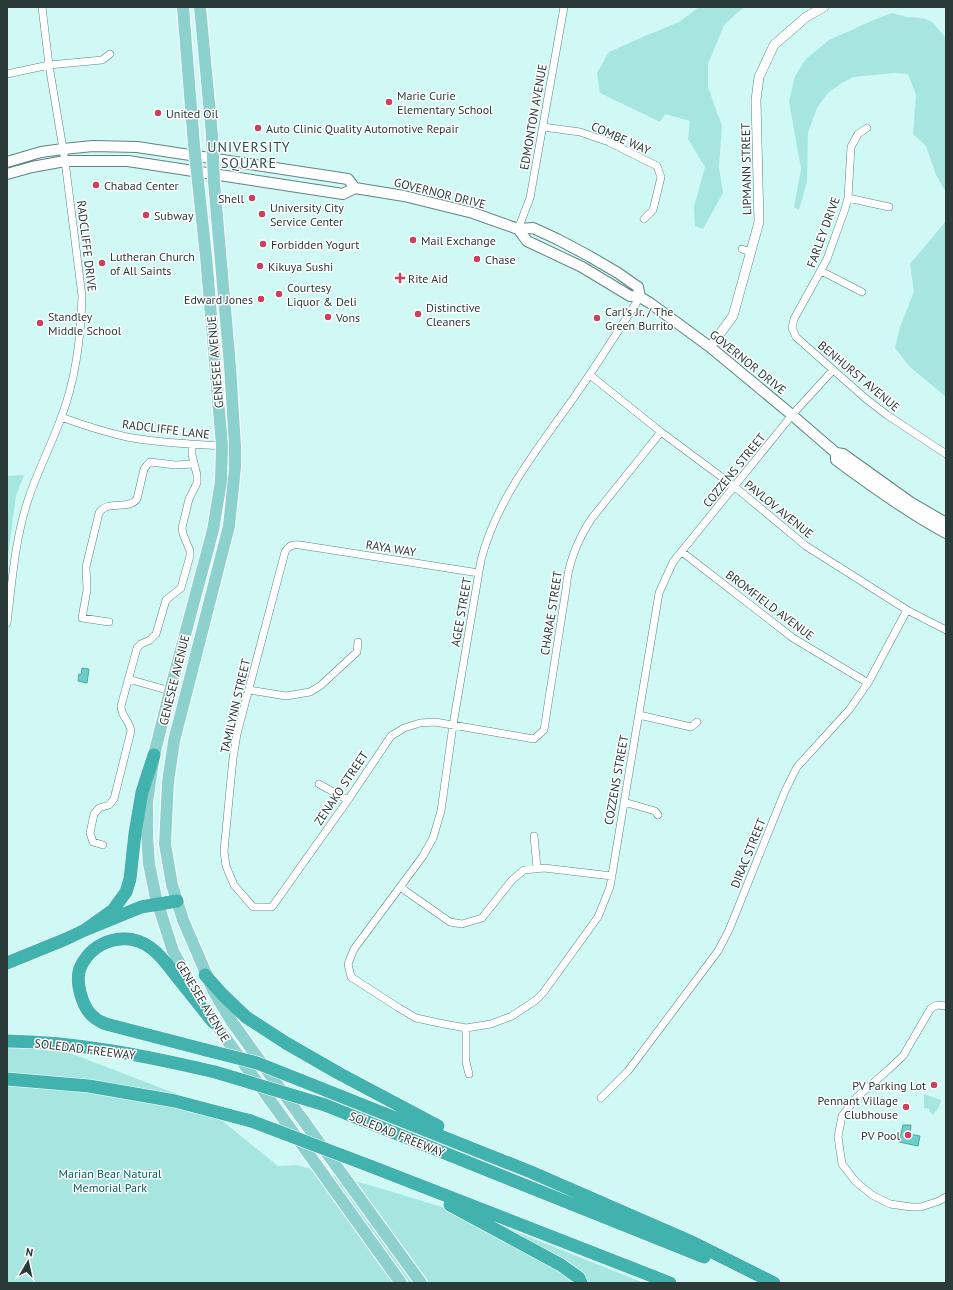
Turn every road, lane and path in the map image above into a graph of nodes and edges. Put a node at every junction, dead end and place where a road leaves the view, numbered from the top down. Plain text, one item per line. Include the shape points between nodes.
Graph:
1 (42, 7) edge
2 (183, 7) edge
3 (200, 7) edge
4 (564, 7) edge
5 (824, 7) edge
6 (110, 54) dead end
7 (49, 66) junction
8 (7, 74) edge
9 (543, 127) junction
10 (867, 128) dead end
11 (63, 149) junction
12 (195, 156) junction
13 (212, 159) junction
14 (65, 161) junction
15 (7, 162) edge
16 (196, 171) junction
17 (7, 174) edge
18 (213, 174) junction
19 (354, 188) junction
20 (848, 198) junction
21 (889, 207) dead end
22 (644, 219) dead end
23 (518, 229) junction
24 (821, 271) junction
25 (862, 292) dead end
26 (640, 297) junction
27 (794, 319) joint
28 (710, 347) junction
29 (833, 370) junction
30 (590, 375) junction
31 (792, 415) junction
32 (61, 417) junction
33 (661, 432) junction
34 (192, 444) junction
35 (222, 446) junction
36 (836, 453) junction
37 (946, 454) edge
38 (194, 464) junction
39 (735, 487) junction
40 (946, 523) edge
41 (946, 533) edge
42 (300, 545) joint
43 (682, 552) junction
44 (479, 573) junction
45 (907, 610) junction
46 (7, 622) edge
47 (109, 622) dead end
48 (946, 630) edge
49 (358, 642) dead end
50 (128, 680) junction
51 (868, 683) junction
52 (249, 690) junction
53 (170, 691) junction
54 (186, 698) junction
55 (639, 715) junction
56 (697, 722) dead end
57 (453, 725) junction
58 (154, 755) junction
59 (320, 784) dead end
60 (348, 800) junction
61 (624, 802) junction
62 (658, 815) dead end
63 (534, 836) dead end
64 (103, 845) dead end
65 (537, 868) junction
66 (612, 876) junction
67 (400, 887) junction
68 (177, 901) junction
69 (158, 904) junction
70 (272, 907) joint
71 (85, 930) junction
72 (354, 949) joint
73 (7, 963) edge
74 (205, 975) junction
75 (946, 1006) edge
76 (213, 1022) junction
77 (466, 1028) junction
78 (7, 1041) edge
79 (469, 1074) dead end
80 (7, 1079) edge
81 (601, 1098) dead end
82 (531, 1172) junction
83 (399, 1178) junction
84 (946, 1197) edge
85 (401, 1283) edge
86 (421, 1283) edge
87 (581, 1283) edge
88 (670, 1283) edge
89 (771, 1283) edge
90 (774, 1283) edge

1 - 7 street, RADCLIFFE DRIVE
2 - 12 main road, GENESEE AVENUE
3 - 13 main road, GENESEE AVENUE
4 - 9 street, EDMONTON AVENUE
5 - 28 street, LIPMANN STREET via 806,17 774,45 759,77 756,100 759,222 746,251 733,316
6 - 7 street via 102,60
7 - 8 street
7 - 11 street, RADCLIFFE DRIVE
9 - 22 street, COMBE WAY via 580,132 609,142 657,166 661,177 653,210
9 - 23 street, EDMONTON AVENUE via 530,198
10 - 20 street, FARLEY DRIVE via 858,134 851,146
11 - 12 main road, GOVERNOR DRIVE via 93,146 137,147
11 - 14 street, RADCLIFFE DRIVE
11 - 15 main road, GOVERNOR DRIVE via 41,152
12 - 13 main road, GOVERNOR DRIVE
12 - 16 main road, GENESEE AVENUE
13 - 18 main road, GENESEE AVENUE
13 - 19 main road, GOVERNOR DRIVE via 348,179
14 - 16 main road, GOVERNOR DRIVE via 128,161
14 - 17 main road, GOVERNOR DRIVE
14 - 32 street, RADCLIFFE DRIVE via 82,296 80,344
16 - 18 main road, GOVERNOR DRIVE
16 - 35 main road, GENESEE AVENUE
18 - 19 main road, GOVERNOR DRIVE via 343,194
18 - 54 main road, GENESEE AVENUE via 230,366 235,468 229,526
19 - 23 main road, GOVERNOR DRIVE via 417,199 473,213
20 - 21 street
20 - 24 street, FARLEY DRIVE
23 - 26 main road, GOVERNOR DRIVE via 527,241 582,267 630,296
23 - 26 main road, GOVERNOR DRIVE via 533,228 589,256 638,286
24 - 25 street
24 - 27 street, FARLEY DRIVE
26 - 28 main road, GOVERNOR DRIVE
26 - 30 street, AGEE STREET
27 - 29 street, BENHURST AVENUE via 792,328 796,337
28 - 31 main road, GOVERNOR DRIVE
29 - 31 street, COZZENS STREET
29 - 37 street, BENHURST AVENUE via 887,415
30 - 33 street, PAVLOV AVENUE
30 - 44 street, AGEE STREET via 519,477 493,523
31 - 36 main road, GOVERNOR DRIVE
31 - 39 street, COZZENS STREET
32 - 34 street, RADCLIFFE LANE via 91,428 126,436 167,443
32 - 46 street, RADCLIFFE DRIVE via 28,499 19,530
33 - 39 street, PAVLOV AVENUE
33 - 57 street, CHARAE STREET via 592,518 576,546 567,574 544,730 534,739
34 - 35 street, RADCLIFFE LANE
34 - 38 street
35 - 53 main road, GENESEE AVENUE via 221,481 213,530
36 - 40 main road, GOVERNOR DRIVE via 843,454 910,502
36 - 41 main road, GOVERNOR DRIVE via 836,460 866,483
38 - 47 street via 150,462 144,469 134,503 107,506 99,513 86,567 87,590 82,618
38 - 50 street via 197,483 189,499 182,528 190,556 181,588 166,600 156,634 137,648
39 - 43 street, COZZENS STREET
39 - 45 street, PAVLOV AVENUE via 806,546
42 - 44 street, RAYA WAY
42 - 52 street, TAMILYNN STREET via 294,544 285,552
43 - 51 street, BROMFIELD AVENUE via 793,638
43 - 55 street, COZZENS STREET via 673,562 659,594
44 - 57 street, AGEE STREET
45 - 48 street, PAVLOV AVENUE
45 - 51 street, DIRAC STREET
49 - 52 street via 358,652 310,692 286,696
50 - 53 street
50 - 64 street via 121,712 131,731 114,799 94,814 90,833 93,842
51 - 81 street, DIRAC STREET via 849,710 797,767 718,951 628,1071
52 - 70 street, TAMILYNN STREET via 233,758 224,851 226,866 234,885 253,907
53 - 54 main road
53 - 58 main road, GENESEE AVENUE
54 - 68 main road, GENESEE AVENUE via 174,741 168,782 165,844
55 - 56 street via 691,727
55 - 61 street, COZZENS STREET
57 - 60 street, ZENAKO STREET via 420,723 391,736
57 - 67 street, AGEE STREET via 441,811 433,838
58 - 69 main road, GENESEE AVENUE via 147,802 147,834 149,864
58 - 71 highway via 142,792 126,892 113,910
59 - 60 street
60 - 70 street, ZENAKO STREET
61 - 62 street via 655,810
61 - 66 street, COZZENS STREET
63 - 65 street
65 - 66 street
65 - 67 street via 524,870 512,880 482,918 462,924 450,922
66 - 77 street, COZZENS STREET via 598,917 543,993 512,1016 491,1024
67 - 72 street, AGEE STREET
68 - 69 highway
68 - 74 main road, GENESEE AVENUE
69 - 71 highway via 141,907
69 - 76 main road, GENESEE AVENUE via 173,951
71 - 73 highway
72 - 77 street, COZZENS STREET via 348,964 351,977 416,1018
74 - 82 highway via 246,1017 286,1043 430,1122
74 - 86 main road, GENESEE AVENUE via 232,1022
75 - 84 street via 937,1005 931,1008 902,1056 853,1102 842,1116 838,1137 842,1164 856,1182 872,1195 890,1204 911,1207 921,1207
76 - 82 highway, bridge via 163,959 150,947 132,939 115,939 102,944 89,954 81,967 80,993 84,1004 94,1018 106,1024 257,1064
76 - 85 main road, GENESEE AVENUE
77 - 79 street via 466,1062
78 - 89 highway, SOLEDAD FREEWAY, bridge via 77,1046 140,1055 216,1072 325,1105
80 - 83 highway, bridge via 89,1086 175,1101 251,1121
82 - 90 highway via 694,1243
83 - 87 highway via 561,1265 579,1278
83 - 88 highway

